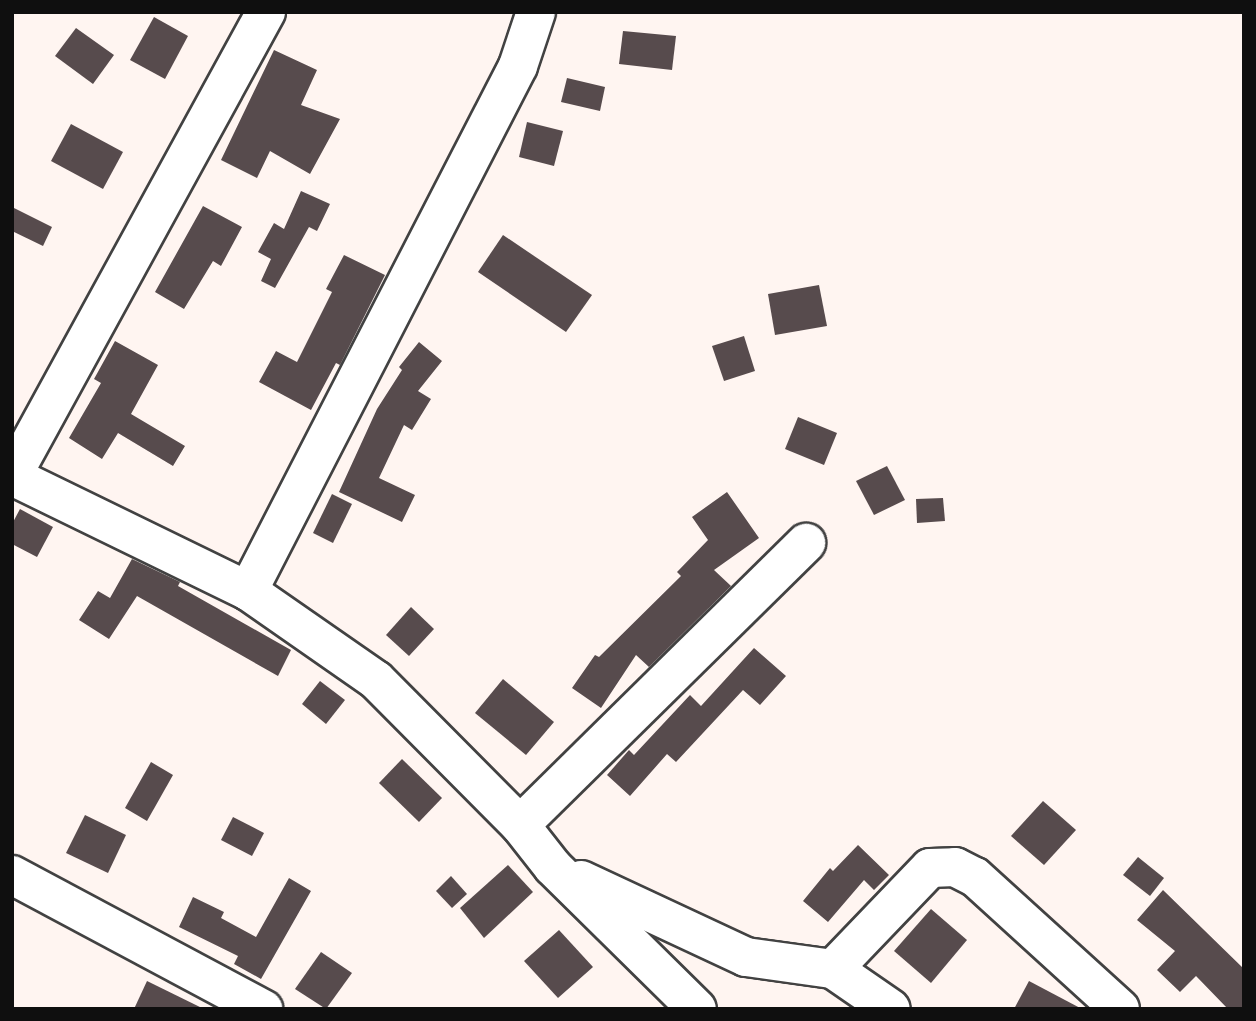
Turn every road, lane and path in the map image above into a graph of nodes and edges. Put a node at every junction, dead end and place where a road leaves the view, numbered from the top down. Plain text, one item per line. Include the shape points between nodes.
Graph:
1 (266, 12) edge
2 (536, 12) edge
3 (12, 476) edge
4 (806, 543) dead end
5 (248, 591) junction
6 (520, 825) junction
7 (553, 867) junction
8 (12, 875) edge
9 (833, 969) junction
10 (263, 1009) edge
11 (697, 1009) edge
12 (891, 1009) edge
13 (1120, 1009) edge

1 - 3 street
2 - 5 street via 518,66
3 - 5 street
4 - 6 street
5 - 6 street via 376,680
6 - 7 street
7 - 9 street via 746,957
7 - 11 street
8 - 10 street
9 - 12 street
9 - 13 street via 930,868 955,867 975,877

